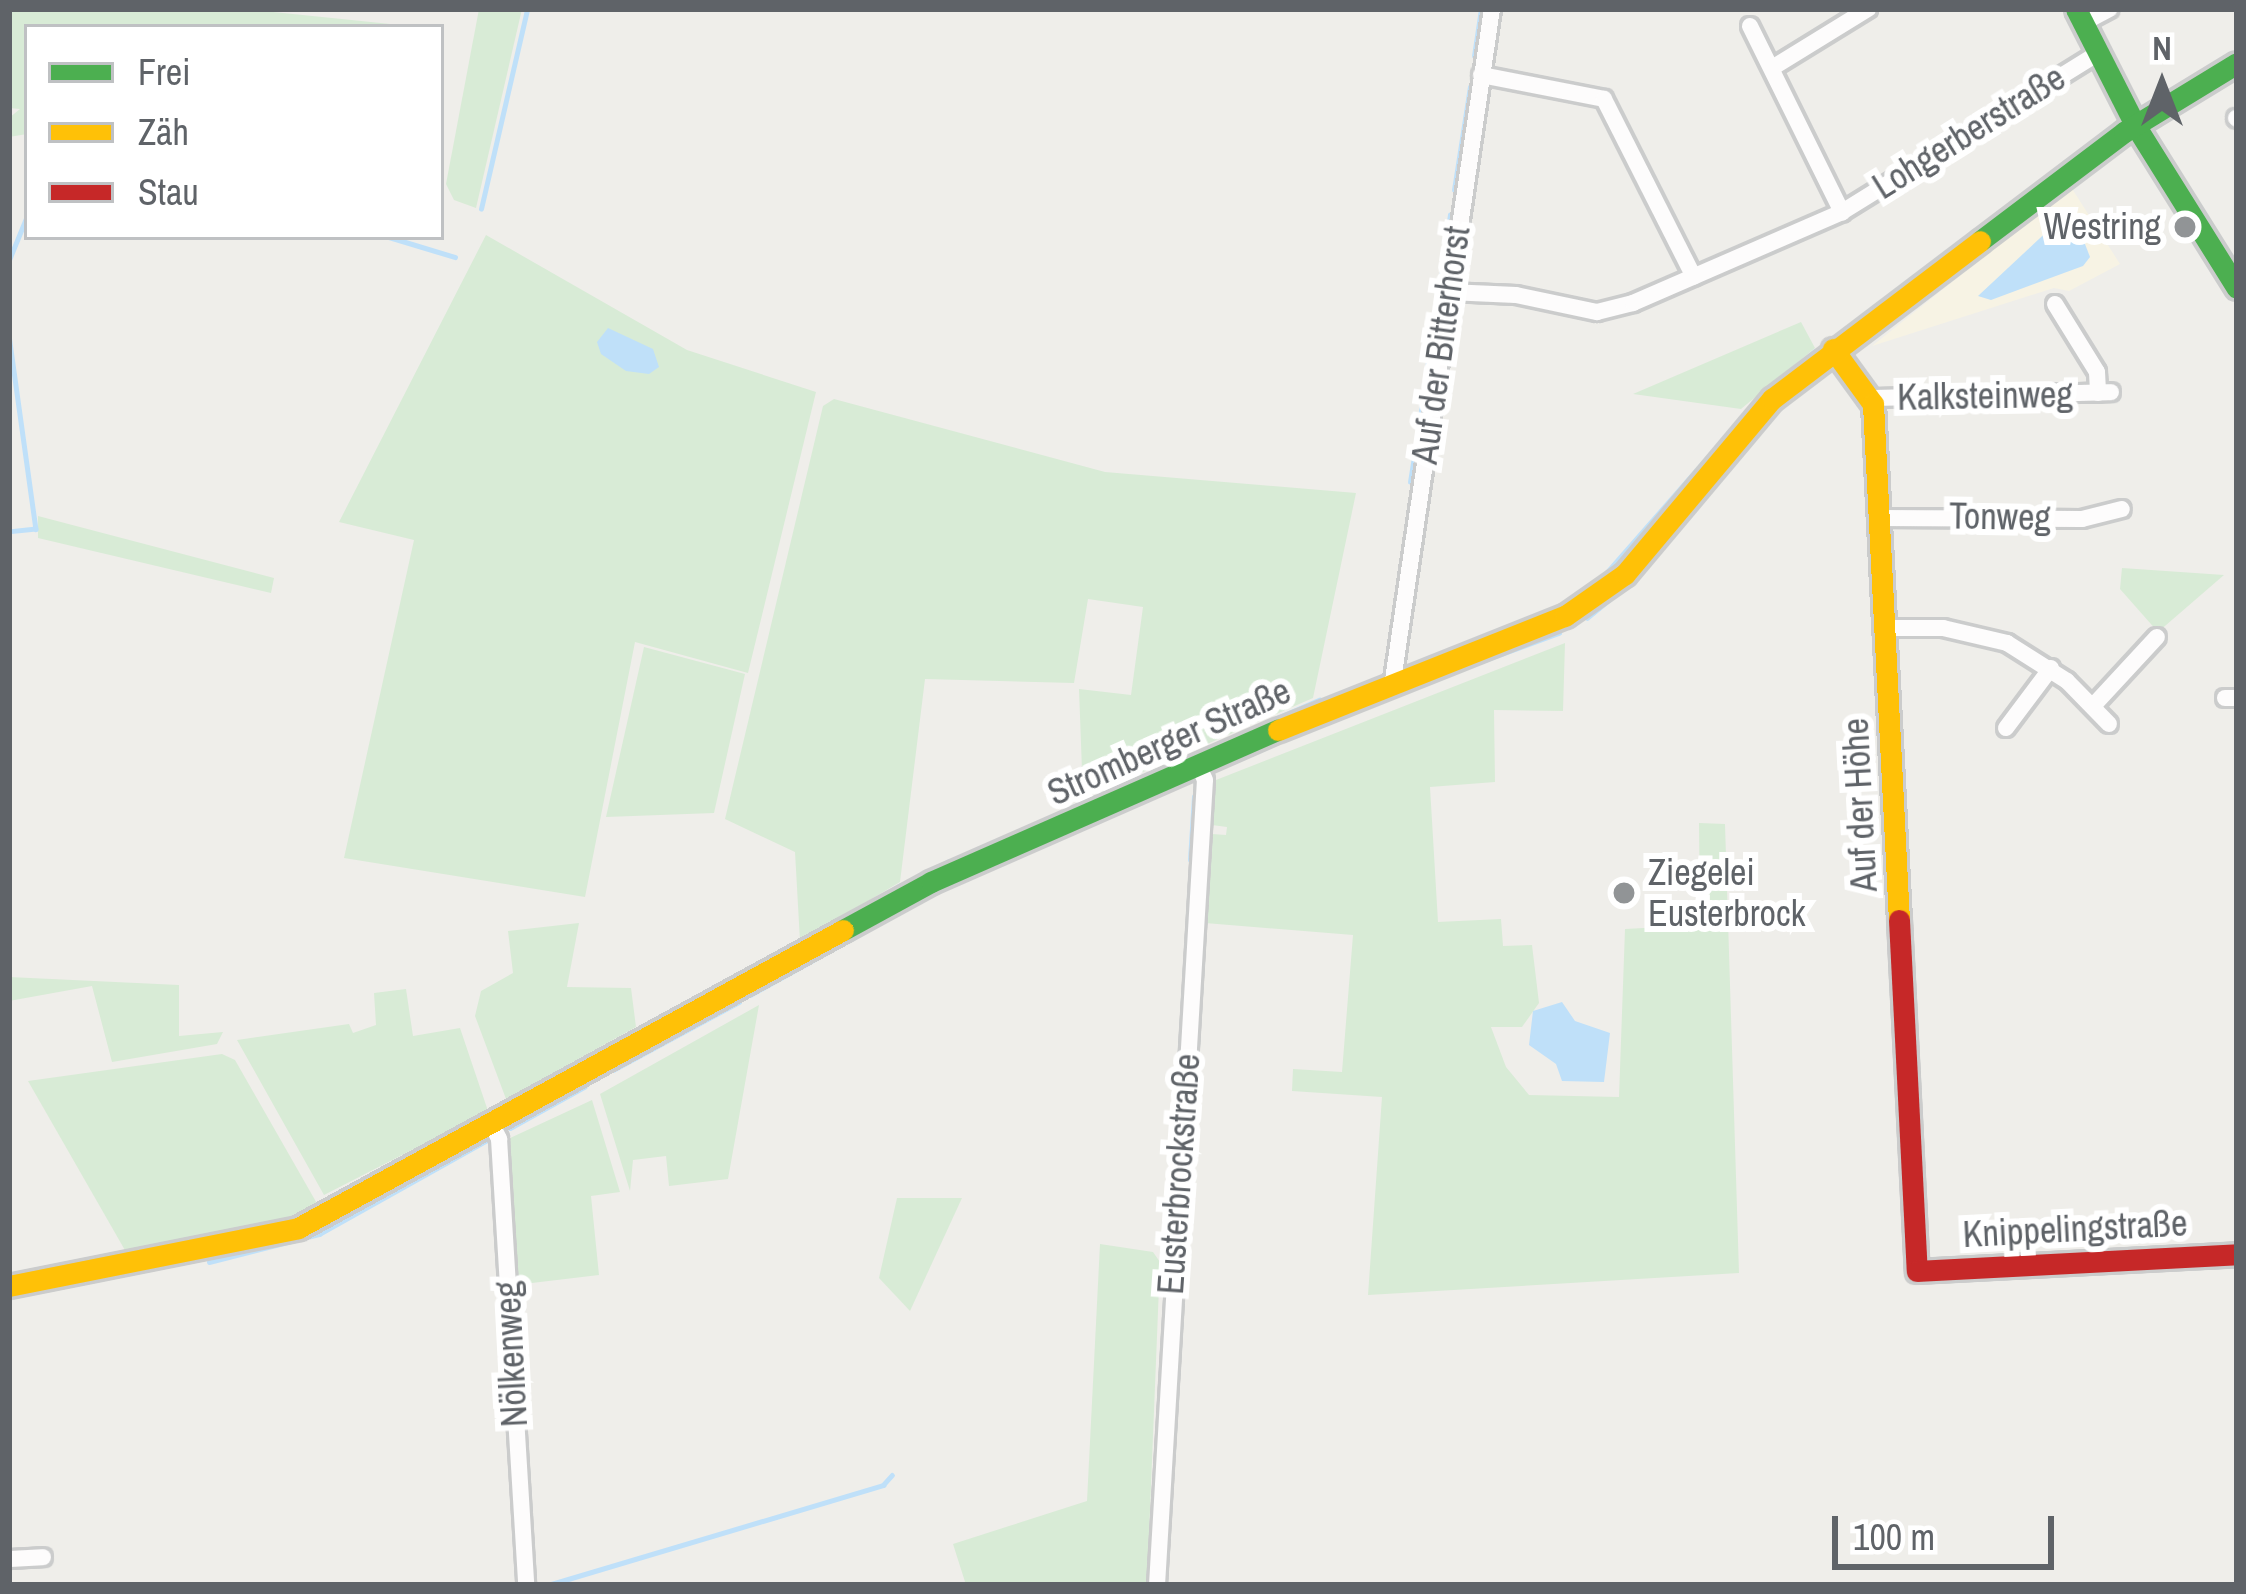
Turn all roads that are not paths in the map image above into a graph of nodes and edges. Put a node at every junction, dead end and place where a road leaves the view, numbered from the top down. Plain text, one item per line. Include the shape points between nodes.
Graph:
1 (1492, 9) edge
2 (1868, 9) edge
3 (2109, 9) edge
4 (2079, 16) edge
5 (1750, 26) dead end
6 (2098, 52) junction
7 (2237, 63) edge
8 (1772, 68) junction
9 (1481, 75) junction
10 (2135, 125) junction
11 (1842, 212) junction
12 (1694, 277) junction
13 (2237, 288) edge
14 (1449, 292) junction
15 (2055, 304) dead end
16 (1833, 350) junction
17 (1873, 398) junction
18 (2122, 509) dead end
19 (1877, 518) junction
20 (1883, 628) junction
21 (2157, 637) dead end
22 (2051, 668) junction
23 (1393, 680) junction
24 (2093, 706) junction
25 (2109, 724) dead end
26 (2006, 728) dead end
27 (1198, 764) junction
28 (492, 1124) junction
29 (2237, 1254) edge
30 (1917, 1270) joint
31 (9, 1286) edge
32 (43, 1557) dead end
33 (9, 1559) edge
34 (526, 1585) edge
35 (1156, 1585) edge

1 - 9 street, Auf der Bitterhorst
2 - 8 street
3 - 4 street
4 - 6 main road
5 - 8 street, Lohgerberstraße
6 - 10 main road
6 - 11 street, Lohgerberstraße
7 - 10 main road, Stromberger Straße
8 - 11 street, Lohgerberstraße
9 - 12 street via 1604,99
9 - 14 street, Auf der Bitterhorst
10 - 13 main road
10 - 16 main road, Stromberger Straße
11 - 12 street, Lohgerberstraße
12 - 14 street, Lohgerberstraße via 1597,312
14 - 23 street, Auf der Bitterhorst
15 - 17 street, Kalksteinweg via 2104,392
16 - 17 main road
16 - 23 main road, Stromberger Straße via 1735,436 1624,574 1595,597 1526,635
17 - 19 main road, Auf der Höhe
18 - 19 street, Tonweg via 2082,519
19 - 20 main road, Auf der Höhe
20 - 22 street via 1973,633
20 - 30 main road, Auf der Höhe
21 - 24 street
22 - 24 street
22 - 26 street
23 - 27 main road, Stromberger Straße
24 - 25 street
27 - 28 main road, Stromberger Straße via 914,890
27 - 35 street, Eusterbrockstraße via 1205,780
28 - 31 main road, Stromberger Straße via 298,1228
28 - 34 street, Nölkenweg
29 - 30 main road, Knippelingstraße
32 - 33 street

